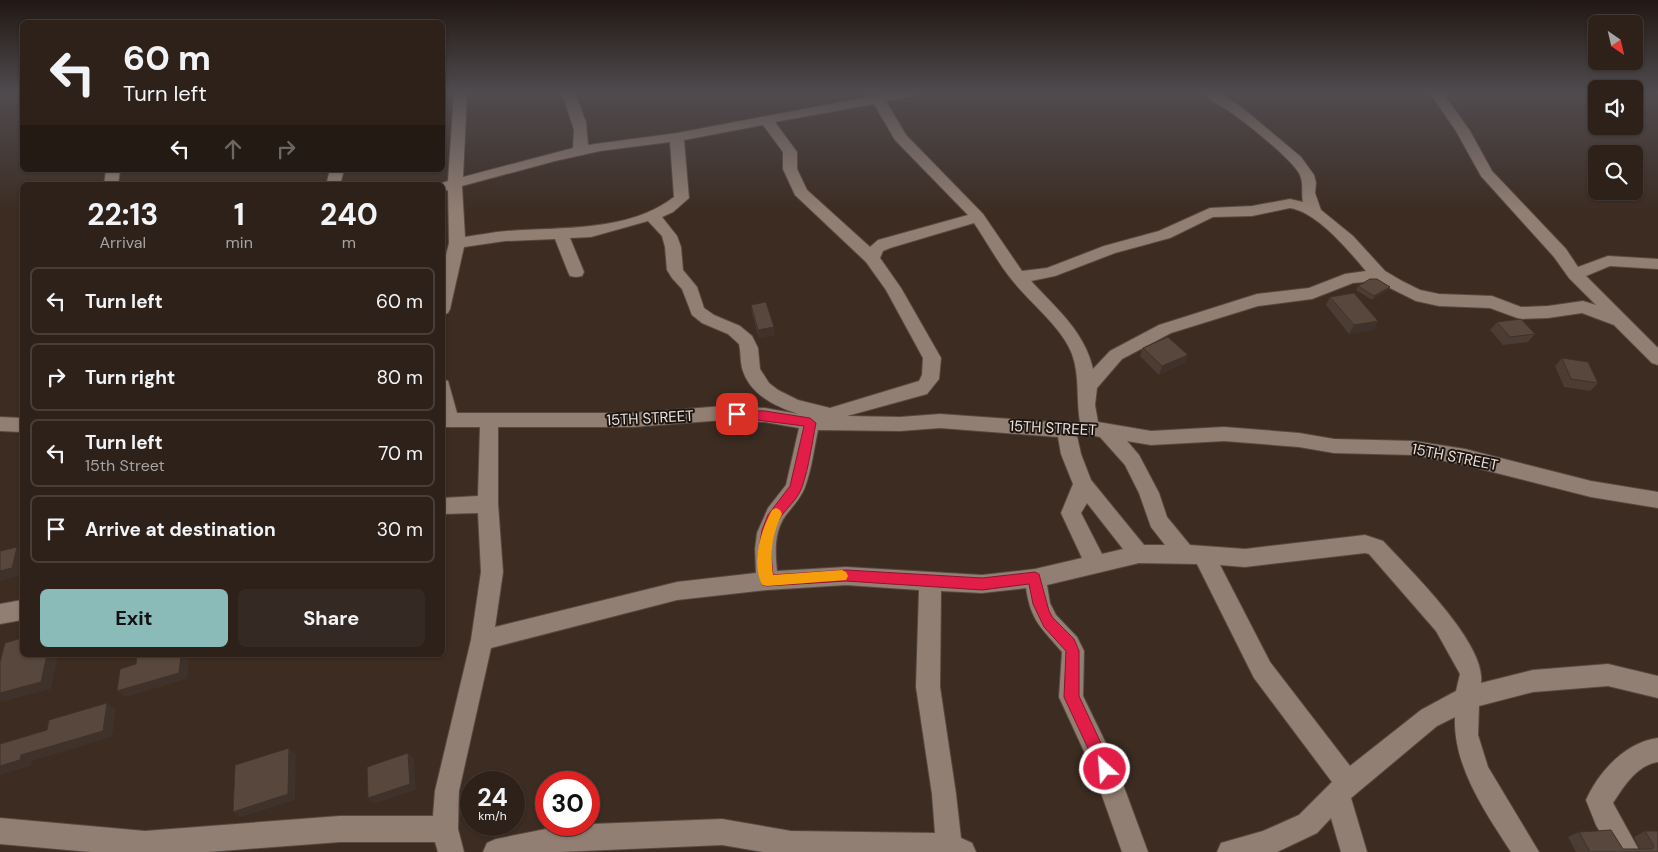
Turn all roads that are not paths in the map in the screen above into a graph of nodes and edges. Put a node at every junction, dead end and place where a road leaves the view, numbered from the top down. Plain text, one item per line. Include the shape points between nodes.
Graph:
1 (455, 133) edge
2 (581, 133) edge
3 (699, 133) edge
4 (776, 133) edge
5 (898, 133) edge
6 (1262, 133) edge
7 (1464, 133) edge
8 (677, 137) junction
9 (579, 152) junction
10 (449, 186) edge
11 (1314, 212) junction
12 (651, 216) junction
13 (978, 217) junction
14 (560, 233) junction
15 (451, 252) edge
16 (872, 258) junction
17 (1658, 264) edge
18 (576, 272) dead end
19 (1379, 274) junction
20 (1575, 274) junction
21 (1017, 276) junction
22 (445, 290) edge
23 (1619, 320) junction
24 (1658, 359) edge
25 (1088, 386) junction
26 (835, 413) junction
27 (446, 421) edge
28 (489, 421) junction
29 (810, 423) junction
30 (0, 424) edge
31 (20, 425) edge
32 (1066, 430) junction
33 (1099, 430) junction
34 (1083, 484) junction
35 (1658, 500) edge
36 (488, 504) junction
37 (445, 506) edge
38 (1139, 554) junction
39 (1194, 555) junction
40 (1095, 564) junction
41 (1035, 578) junction
42 (767, 581) junction
43 (930, 582) junction
44 (20, 610) edge
45 (0, 614) edge
46 (482, 640) junction
47 (1658, 687) edge
48 (1467, 698) junction
49 (1658, 750) edge
50 (1342, 789) junction
51 (0, 831) edge
52 (448, 841) edge
53 (956, 849) edge
54 (496, 852) edge
55 (1135, 852) edge
56 (1230, 852) edge
57 (1354, 852) edge
58 (1526, 852) edge
59 (1627, 852) edge

1 - 10 street
2 - 9 street via 583,144
3 - 8 street
4 - 16 street via 790,152 790,169 800,192
5 - 13 street
6 - 11 street via 1296,160 1307,175
7 - 20 street via 1486,173
8 - 9 street
8 - 12 street via 682,198
9 - 10 street
10 - 15 street
11 - 19 street via 1347,240
11 - 21 street via 1292,203 1253,211 1211,213 1169,233 1100,253 1058,270
12 - 14 street via 591,232
12 - 26 street via 664,225 672,241 676,272 691,290 697,310 702,316 744,337 751,354 752,370 763,388 799,408
13 - 16 street via 884,244
13 - 21 street
14 - 15 street via 505,236
14 - 18 street
15 - 22 street
16 - 26 street via 893,288 932,358 930,383 921,389
17 - 20 street via 1608,261
19 - 23 street via 1416,295 1439,300 1492,302 1520,312 1583,307
19 - 25 street via 1352,278 1312,293 1257,300 1166,329 1116,355
20 - 23 street
21 - 25 street via 1070,334 1081,354
23 - 24 street
25 - 33 street via 1086,405
26 - 29 street
27 - 28 street, 15TH STREET
28 - 29 street, 15TH STREET via 633,420 724,413 765,415
28 - 36 street
29 - 32 street, 15TH STREET via 900,424 940,420
29 - 42 street via 796,486 768,530 764,556
30 - 31 street
32 - 33 street, 15TH STREET
32 - 34 street via 1070,454
33 - 35 street, 15TH STREET via 1151,438 1224,434 1334,446 1414,448 1465,457 1591,489
33 - 39 street via 1132,460 1142,476 1158,521
34 - 38 street
34 - 40 street via 1071,513
36 - 37 street
36 - 46 street via 492,572
38 - 39 street
38 - 40 street
39 - 48 street via 1245,558 1356,544 1376,547 1444,624 1464,656 1471,674
39 - 50 street via 1262,670
40 - 41 street
41 - 43 street via 982,584
41 - 55 street via 1039,604 1048,622 1072,651 1072,697 1105,769
42 - 43 street via 846,576
42 - 46 street via 677,591
43 - 53 street via 928,687
44 - 45 street
46 - 52 street via 447,791
47 - 48 street via 1608,675 1533,681
48 - 50 street via 1429,718
48 - 58 street via 1466,735 1478,773
49 - 59 street via 1633,758 1599,800
50 - 56 street via 1308,824 1265,844
50 - 57 street
51 - 52 street via 145,844 340,829
53 - 54 street via 791,844 722,832 566,838

